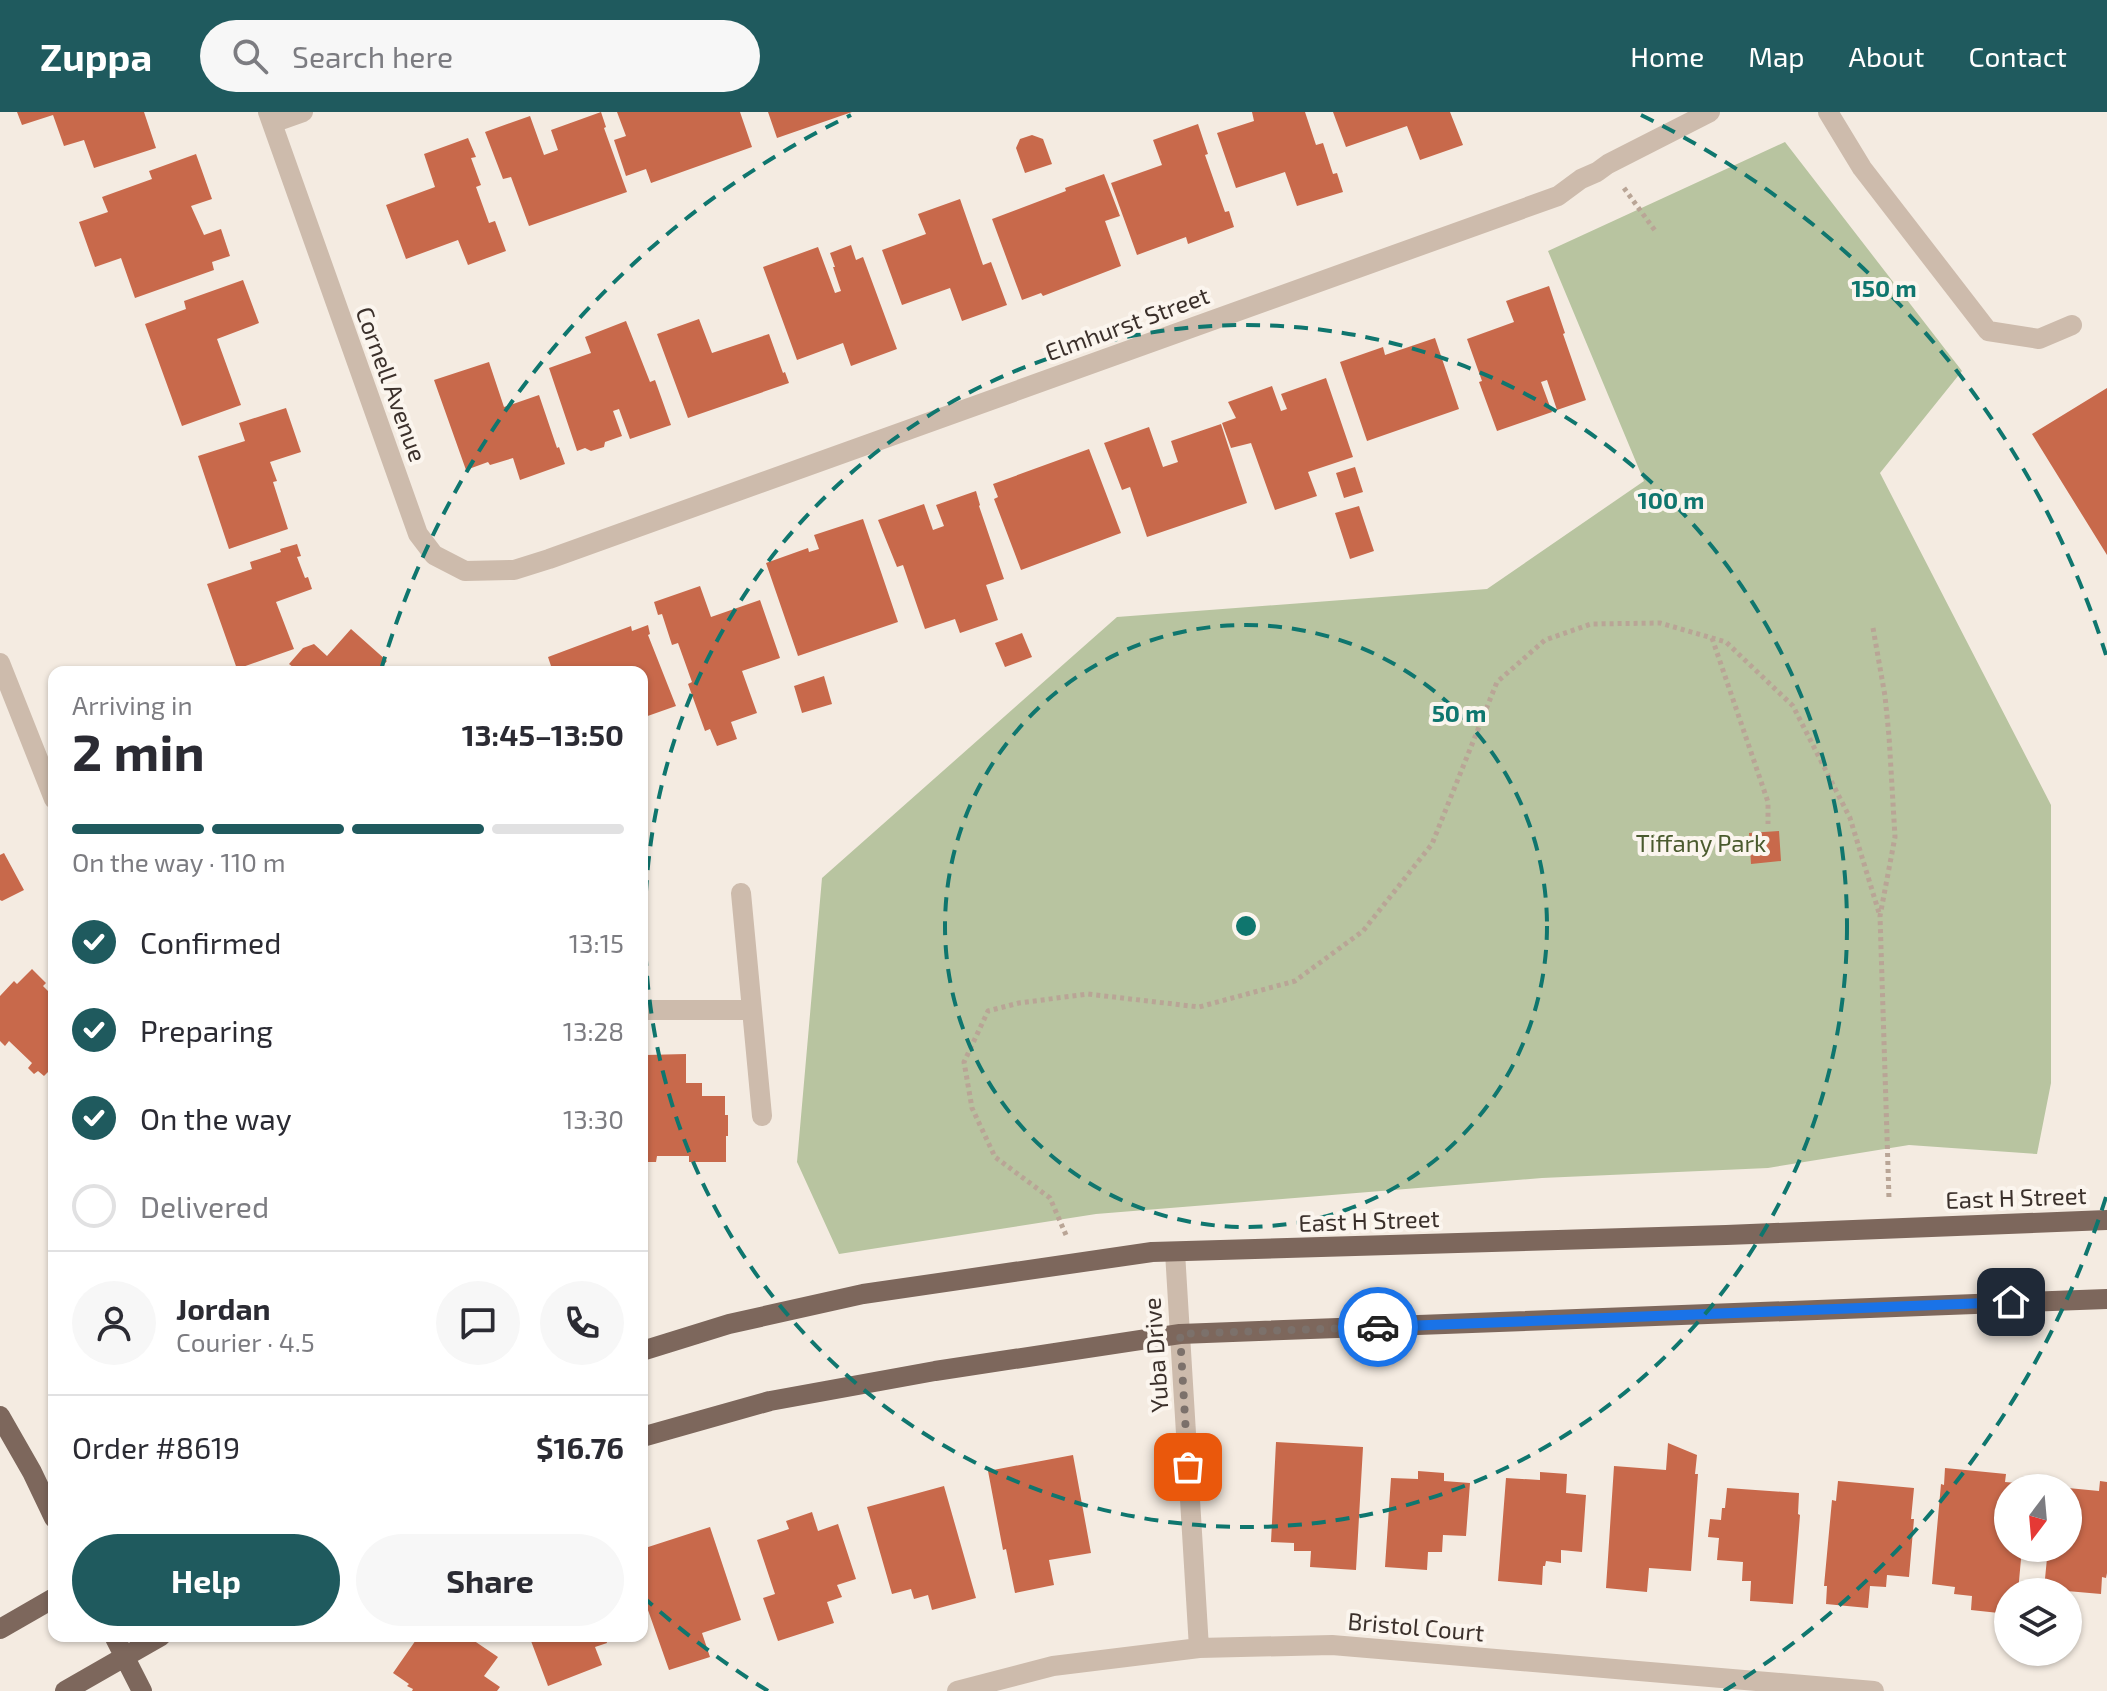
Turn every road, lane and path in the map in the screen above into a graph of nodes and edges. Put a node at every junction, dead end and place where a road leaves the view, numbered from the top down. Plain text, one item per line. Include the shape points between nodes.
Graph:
1 (303, 112) edge
2 (1710, 112) edge
3 (1828, 112) edge
4 (270, 118) edge
5 (1608, 164) junction
6 (1656, 232) dead end
7 (2072, 325) dead end
8 (549, 559) joint
9 (1873, 628) dead end
10 (1711, 637) junction
11 (0, 663) edge
12 (48, 784) edge
13 (1768, 824) dead end
14 (741, 893) dead end
15 (1880, 916) junction
16 (648, 1010) edge
17 (752, 1010) junction
18 (762, 1116) dead end
19 (2107, 1220) edge
20 (1890, 1228) junction
21 (1175, 1252) junction
22 (1079, 1263) junction
23 (2107, 1299) edge
24 (1180, 1334) junction
25 (648, 1349) edge
26 (0, 1416) edge
27 (648, 1435) edge
28 (48, 1505) edge
29 (48, 1601) edge
30 (0, 1629) edge
31 (117, 1642) edge
32 (150, 1642) edge
33 (1199, 1648) junction
34 (124, 1656) junction
35 (65, 1691) edge
36 (142, 1691) edge
37 (957, 1691) edge
38 (1874, 1691) edge

1 - 4 street
2 - 5 street, Elmhurst Street
3 - 7 street via 1862,168 1988,331 2039,339
4 - 8 street, Cornell Avenue via 418,534 434,555 465,571 514,570
5 - 6 path
5 - 8 street, Elmhurst Street via 1558,196
9 - 15 path via 1885,696 1895,837
10 - 13 path via 1768,802
10 - 15 path via 1726,642 1793,706 1850,818
10 - 22 path via 1660,623 1591,624 1545,640 1497,682 1432,844 1363,931 1295,981 1199,1007 1088,994 988,1011 964,1062 972,1108 995,1157 1050,1198
11 - 12 street
14 - 17 street
15 - 20 path
16 - 17 street
17 - 18 street
19 - 20 main road, East H Street
20 - 21 main road, East H Street
21 - 22 main road, East H Street
21 - 24 street, Yuba Drive
22 - 25 main road, East H Street via 863,1294 729,1324
23 - 24 main road
24 - 27 main road via 770,1401
24 - 33 street, Yuba Drive
26 - 28 main road
29 - 30 main road
31 - 34 main road
32 - 34 main road
33 - 37 street, Bristol Court via 1053,1666
33 - 38 street, Bristol Court via 1332,1645
34 - 35 main road
34 - 36 main road

